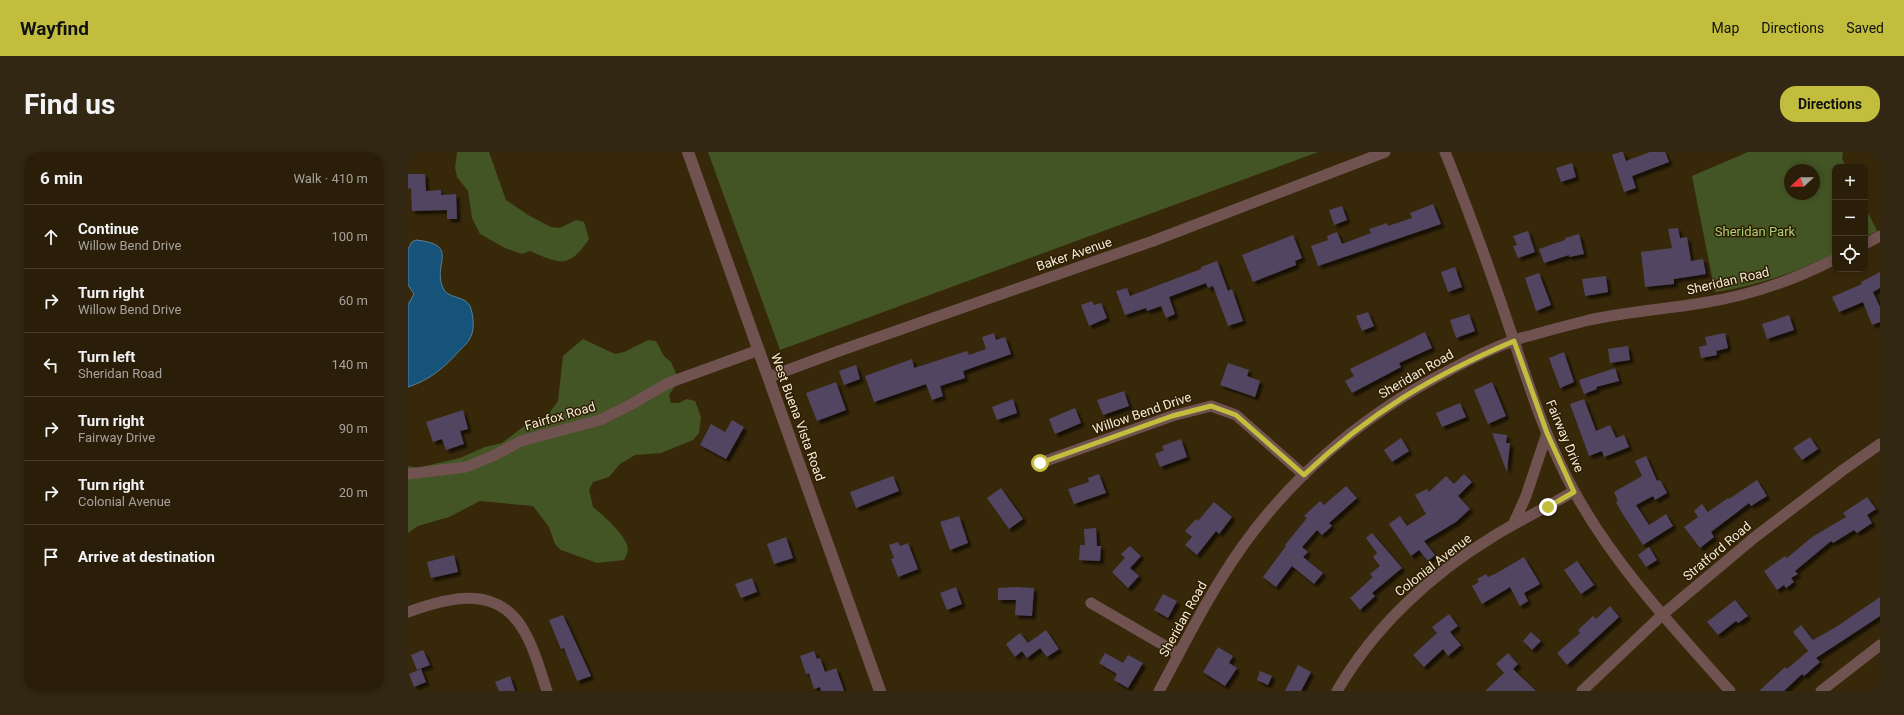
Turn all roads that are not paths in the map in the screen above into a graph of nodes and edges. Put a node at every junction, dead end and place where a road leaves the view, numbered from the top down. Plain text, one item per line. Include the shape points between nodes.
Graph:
1 (688, 152) edge
2 (1385, 152) edge
3 (1445, 152) edge
4 (1880, 236) edge
5 (1868, 242) edge
6 (1832, 261) edge
7 (1514, 341) junction
8 (759, 350) junction
9 (769, 377) junction
10 (1547, 433) junction
11 (1880, 444) edge
12 (1040, 463) dead end
13 (408, 474) edge
14 (1304, 475) junction
15 (1574, 492) junction
16 (1513, 525) junction
17 (1091, 603) dead end
18 (408, 612) edge
19 (1662, 615) junction
20 (1880, 645) edge
21 (1179, 654) junction
22 (547, 691) edge
23 (880, 691) edge
24 (1159, 691) edge
25 (1337, 691) edge
26 (1582, 691) edge
27 (1730, 691) edge
28 (1821, 691) edge

1 - 8 street, West Buena Vista Road
2 - 9 street, Baker Avenue via 1153,241 839,350
3 - 7 street, Fairway Drive
4 - 5 street
6 - 7 street, Sheridan Road via 1782,282 1729,298 1590,320
7 - 10 street, Fairway Drive
7 - 14 street, Sheridan Road via 1466,361 1404,395 1355,430
8 - 9 street, West Buena Vista Road
8 - 13 street, Fairfox Road via 668,383 600,420 521,441 466,467
9 - 23 street, West Buena Vista Road
10 - 15 street, Fairway Drive
10 - 16 street via 1526,496
11 - 19 street, Stratford Road via 1755,537
12 - 14 street, Willow Bend Drive via 1172,416 1211,406 1236,415
14 - 21 street, Sheridan Road via 1242,547
15 - 16 street, Colonial Avenue
15 - 19 street, Fairway Drive via 1598,531
16 - 25 street, Colonial Avenue via 1448,568 1400,608 1363,652
17 - 21 street
18 - 22 street via 431,603 462,597 482,599 498,605 516,620 524,631
19 - 26 street, Stratford Road
19 - 27 street, Fairway Drive
20 - 28 street
21 - 24 street, Sheridan Road

